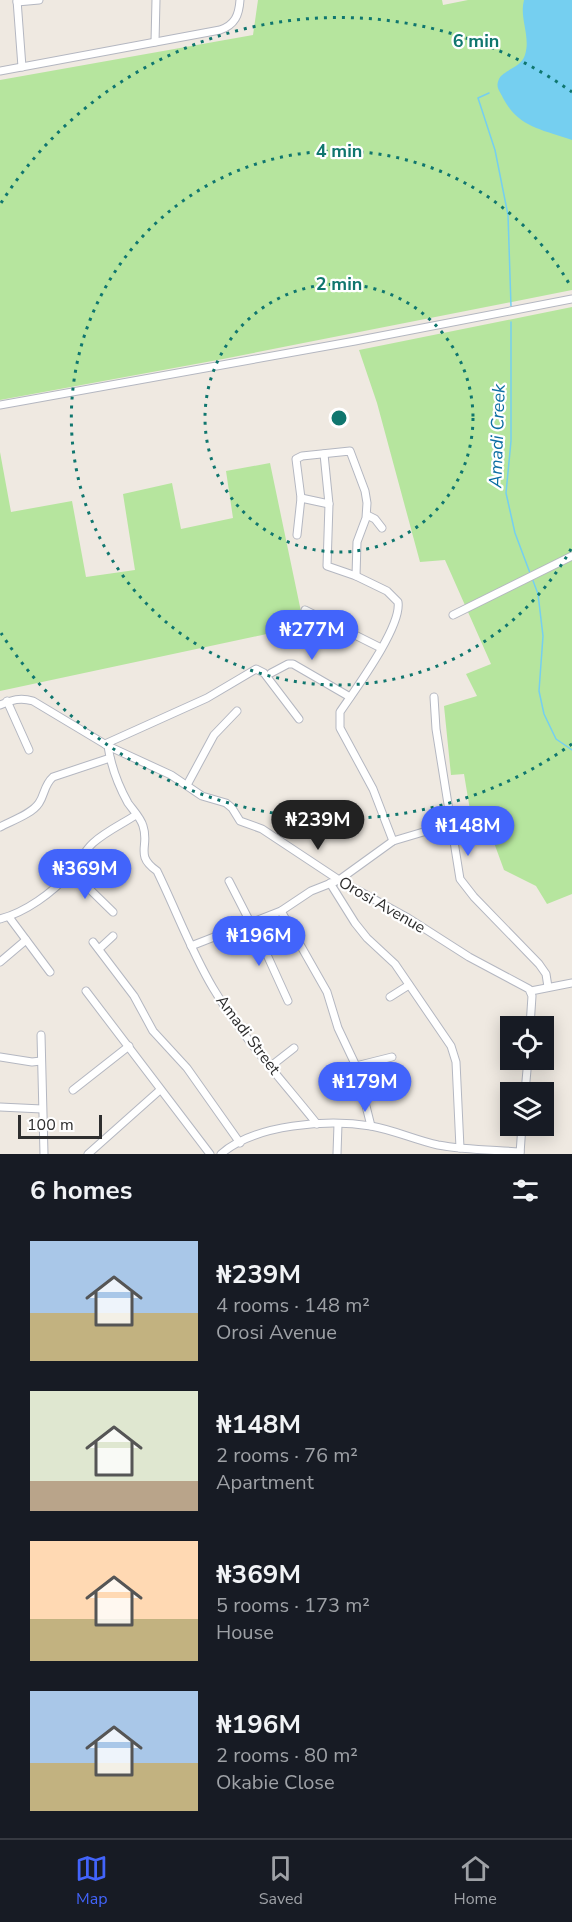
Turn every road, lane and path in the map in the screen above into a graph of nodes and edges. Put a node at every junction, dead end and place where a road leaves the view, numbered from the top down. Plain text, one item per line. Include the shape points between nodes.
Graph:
1 (39, 0) edge
2 (156, 0) edge
3 (240, 0) edge
4 (17, 1) edge
5 (155, 42) junction
6 (22, 67) junction
7 (0, 71) edge
8 (572, 299) edge
9 (0, 405) edge
10 (324, 454) junction
11 (301, 498) junction
12 (329, 504) junction
13 (367, 515) junction
14 (382, 528) dead end
15 (297, 535) dead end
16 (572, 556) edge
17 (356, 576) junction
18 (305, 610) dead end
19 (453, 615) dead end
20 (381, 648) junction
21 (271, 673) dead end
22 (350, 697) junction
23 (434, 697) dead end
24 (4, 703) edge
25 (237, 711) dead end
26 (299, 719) dead end
27 (107, 745) junction
28 (29, 750) dead end
29 (110, 758) junction
30 (187, 785) junction
31 (136, 815) junction
32 (0, 827) edge
33 (451, 831) junction
34 (393, 841) junction
35 (72, 872) junction
36 (339, 880) junction
37 (229, 881) dead end
38 (330, 883) junction
39 (281, 911) junction
40 (113, 912) dead end
41 (9, 917) junction
42 (0, 919) edge
43 (251, 924) junction
44 (113, 936) dead end
45 (26, 940) junction
46 (93, 942) dead end
47 (191, 946) junction
48 (99, 949) junction
49 (0, 962) edge
50 (50, 972) dead end
51 (572, 983) edge
52 (409, 985) junction
53 (548, 987) junction
54 (86, 991) dead end
55 (531, 991) junction
56 (390, 997) dead end
57 (288, 1002) dead end
58 (530, 1016) edge
59 (41, 1035) dead end
60 (129, 1046) junction
61 (294, 1048) dead end
62 (0, 1057) edge
63 (392, 1057) dead end
64 (41, 1061) junction
65 (271, 1066) junction
66 (356, 1066) junction
67 (74, 1090) dead end
68 (160, 1090) junction
69 (0, 1107) edge
70 (42, 1109) junction
71 (317, 1124) junction
72 (338, 1124) junction
73 (371, 1126) junction
74 (521, 1136) edge
75 (240, 1143) junction
76 (460, 1148) junction
77 (44, 1152) edge
78 (520, 1153) edge
79 (53, 1154) edge
80 (88, 1154) edge
81 (210, 1154) edge
82 (221, 1154) edge
83 (337, 1154) edge

1 - 4 street
2 - 5 street
3 - 5 street via 239,11 228,27
4 - 6 street
5 - 6 street
6 - 7 street
8 - 9 street
10 - 11 street via 296,459
10 - 12 street
10 - 13 street via 351,452 365,491
11 - 12 street
11 - 15 street
12 - 17 street via 327,566
13 - 14 street
13 - 17 street via 357,542
16 - 19 street
17 - 20 street via 387,591 398,602 397,616
18 - 20 street
20 - 22 street
21 - 22 street via 293,664
22 - 34 street via 340,712 340,728 373,789
23 - 33 street
24 - 27 street, Orosi Avenue via 25,699
24 - 28 street
25 - 30 street via 214,735
26 - 27 street via 264,673 256,669 207,698
27 - 29 street, Amadi Street
27 - 30 street, Orosi Avenue
29 - 31 street, Amadi Street via 119,785
29 - 32 street via 53,777 32,810
30 - 36 street, Orosi Avenue via 202,796 226,803 240,822 262,829
31 - 35 street via 94,842
31 - 47 street, Amadi Street via 145,833 144,859 157,871
33 - 34 street via 430,830
33 - 53 street via 457,868 465,887 539,964
34 - 36 street
35 - 40 street
35 - 41 street via 49,893
36 - 38 street
36 - 55 street, Orosi Avenue
37 - 43 street
38 - 39 street
38 - 52 street via 355,923
39 - 43 street
39 - 66 street via 323,982
41 - 42 street
41 - 45 street
43 - 47 street
43 - 57 street
44 - 48 street
45 - 49 street
45 - 50 street
46 - 48 street
47 - 65 street, Amadi Street via 230,1014
48 - 75 street via 134,996 153,1031 187,1068
51 - 53 street
52 - 56 street
52 - 76 street via 454,1054
53 - 55 street
54 - 60 street
55 - 58 street
59 - 64 street
60 - 67 street
60 - 68 street
61 - 65 street
62 - 64 street
63 - 66 street
64 - 70 street
65 - 71 street, Amadi Street
66 - 73 street
68 - 80 street
68 - 81 street
69 - 70 street
70 - 77 street
71 - 72 street
71 - 75 street via 285,1126
72 - 73 street
72 - 83 street
73 - 76 street
74 - 78 street
75 - 82 street
76 - 78 street
77 - 79 street

